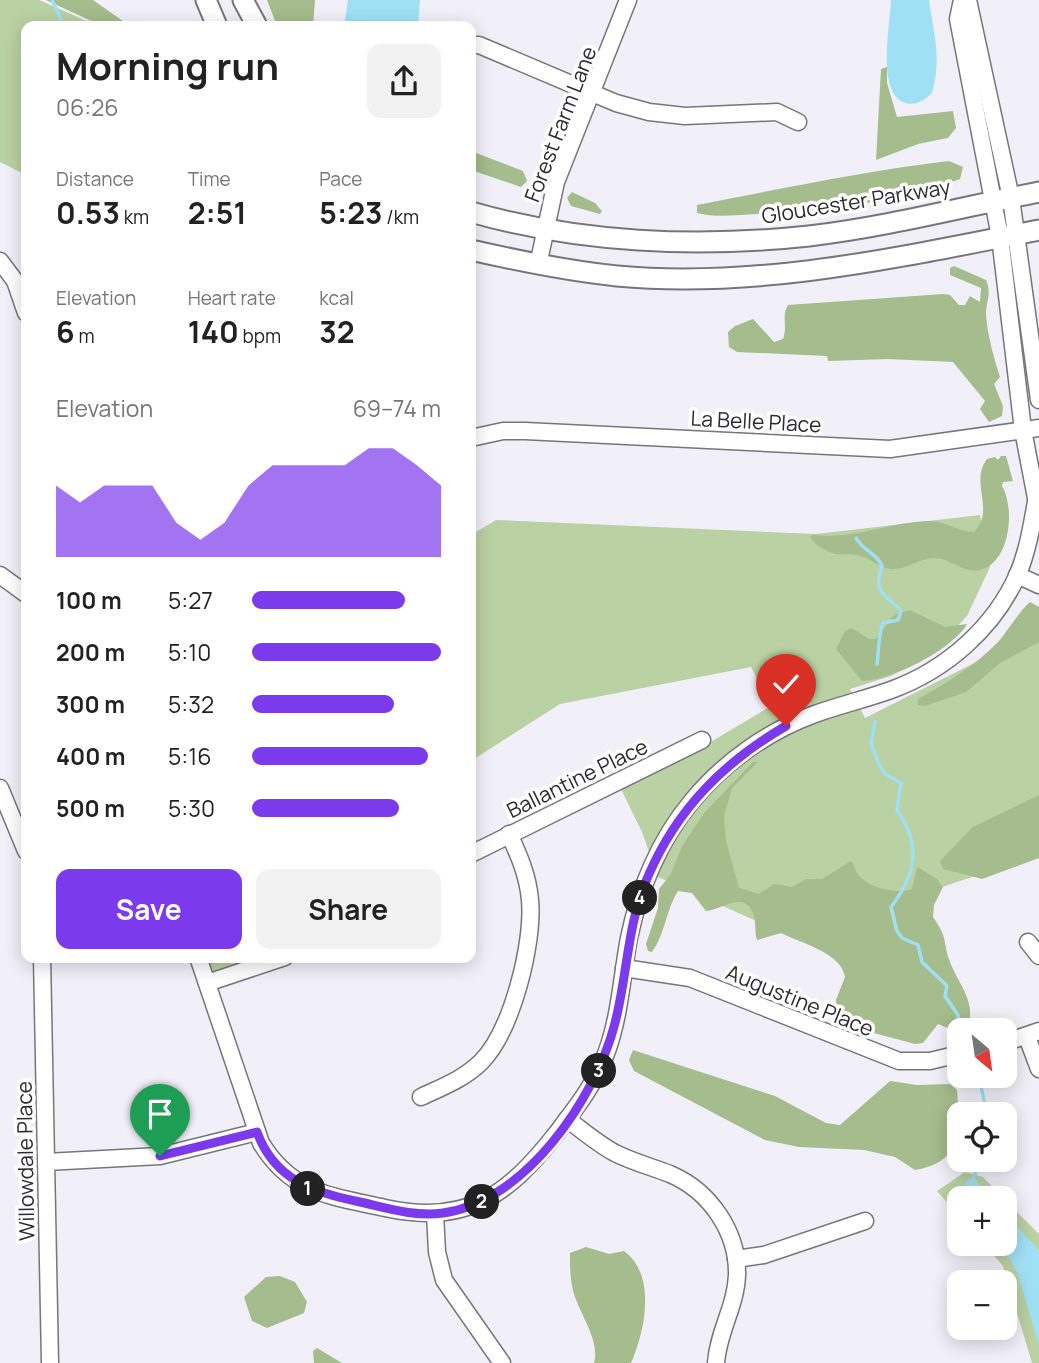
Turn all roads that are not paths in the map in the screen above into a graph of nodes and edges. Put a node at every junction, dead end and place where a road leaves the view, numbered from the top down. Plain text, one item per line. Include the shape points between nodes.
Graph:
1 (205, 0) edge
2 (243, 0) edge
3 (628, 0) edge
4 (962, 0) edge
5 (968, 0) edge
6 (215, 21) edge
7 (254, 21) edge
8 (476, 45) edge
9 (592, 93) junction
10 (798, 122) dead end
11 (1039, 192) edge
12 (1002, 199) junction
13 (476, 213) edge
14 (544, 230) junction
15 (1039, 230) edge
16 (1008, 236) junction
17 (476, 251) edge
18 (0, 261) edge
19 (538, 265) junction
20 (21, 298) edge
21 (1039, 400) edge
22 (1031, 429) edge
23 (476, 437) edge
24 (1038, 492) edge
25 (0, 575) edge
26 (1017, 575) junction
27 (1039, 585) edge
28 (21, 588) edge
29 (702, 740) dead end
30 (0, 788) edge
31 (509, 834) junction
32 (21, 839) edge
33 (476, 851) edge
34 (1028, 942) dead end
35 (1039, 956) edge
36 (42, 963) edge
37 (200, 963) edge
38 (267, 963) edge
39 (624, 968) junction
40 (207, 983) junction
41 (1033, 1034) edge
42 (947, 1057) edge
43 (1039, 1069) edge
44 (421, 1097) dead end
45 (567, 1119) junction
46 (257, 1132) junction
47 (47, 1162) junction
48 (435, 1214) junction
49 (865, 1222) dead end
50 (736, 1259) junction
51 (50, 1363) edge
52 (502, 1363) edge
53 (716, 1363) edge

1 - 6 main road
2 - 7 main road
3 - 9 street, Forest Farm Lane
4 - 12 street via 958,19
5 - 12 street
8 - 9 street
9 - 10 street via 667,115 777,113
9 - 14 street, Forest Farm Lane via 556,182
11 - 12 main road, Gloucester Parkway
12 - 14 main road, Gloucester Parkway via 842,231 745,241 655,240
12 - 16 street
13 - 14 main road, Gloucester Parkway
14 - 19 street, Forest Farm Lane
15 - 16 main road
16 - 19 main road via 868,263 734,277 618,276
16 - 21 street
16 - 22 street
17 - 19 main road
18 - 20 street
22 - 23 street, La Belle Place via 890,449 525,431
22 - 24 street
24 - 26 street
25 - 28 street
26 - 27 street
26 - 39 street via 977,635 936,668 892,690 786,726 713,778 675,824 659,852 637,906
29 - 31 street, Ballantine Place
30 - 32 street
31 - 33 street, Ballantine Place
31 - 44 street via 527,880 531,921 508,1016 483,1060 456,1081
34 - 35 street
36 - 47 street, Willowdale Place
37 - 40 street
38 - 40 street
39 - 42 street, Augustine Place via 690,978 899,1061
39 - 45 street via 608,1049 583,1099
40 - 46 street
41 - 43 street
45 - 48 street via 529,1168 501,1192 464,1209
45 - 50 street via 614,1152 670,1174 701,1194 724,1223
46 - 47 street via 160,1156
46 - 48 street via 270,1158 307,1189 402,1212
47 - 51 street, Willowdale Place
48 - 52 street via 444,1280
49 - 50 street via 764,1255
50 - 53 street via 736,1290

